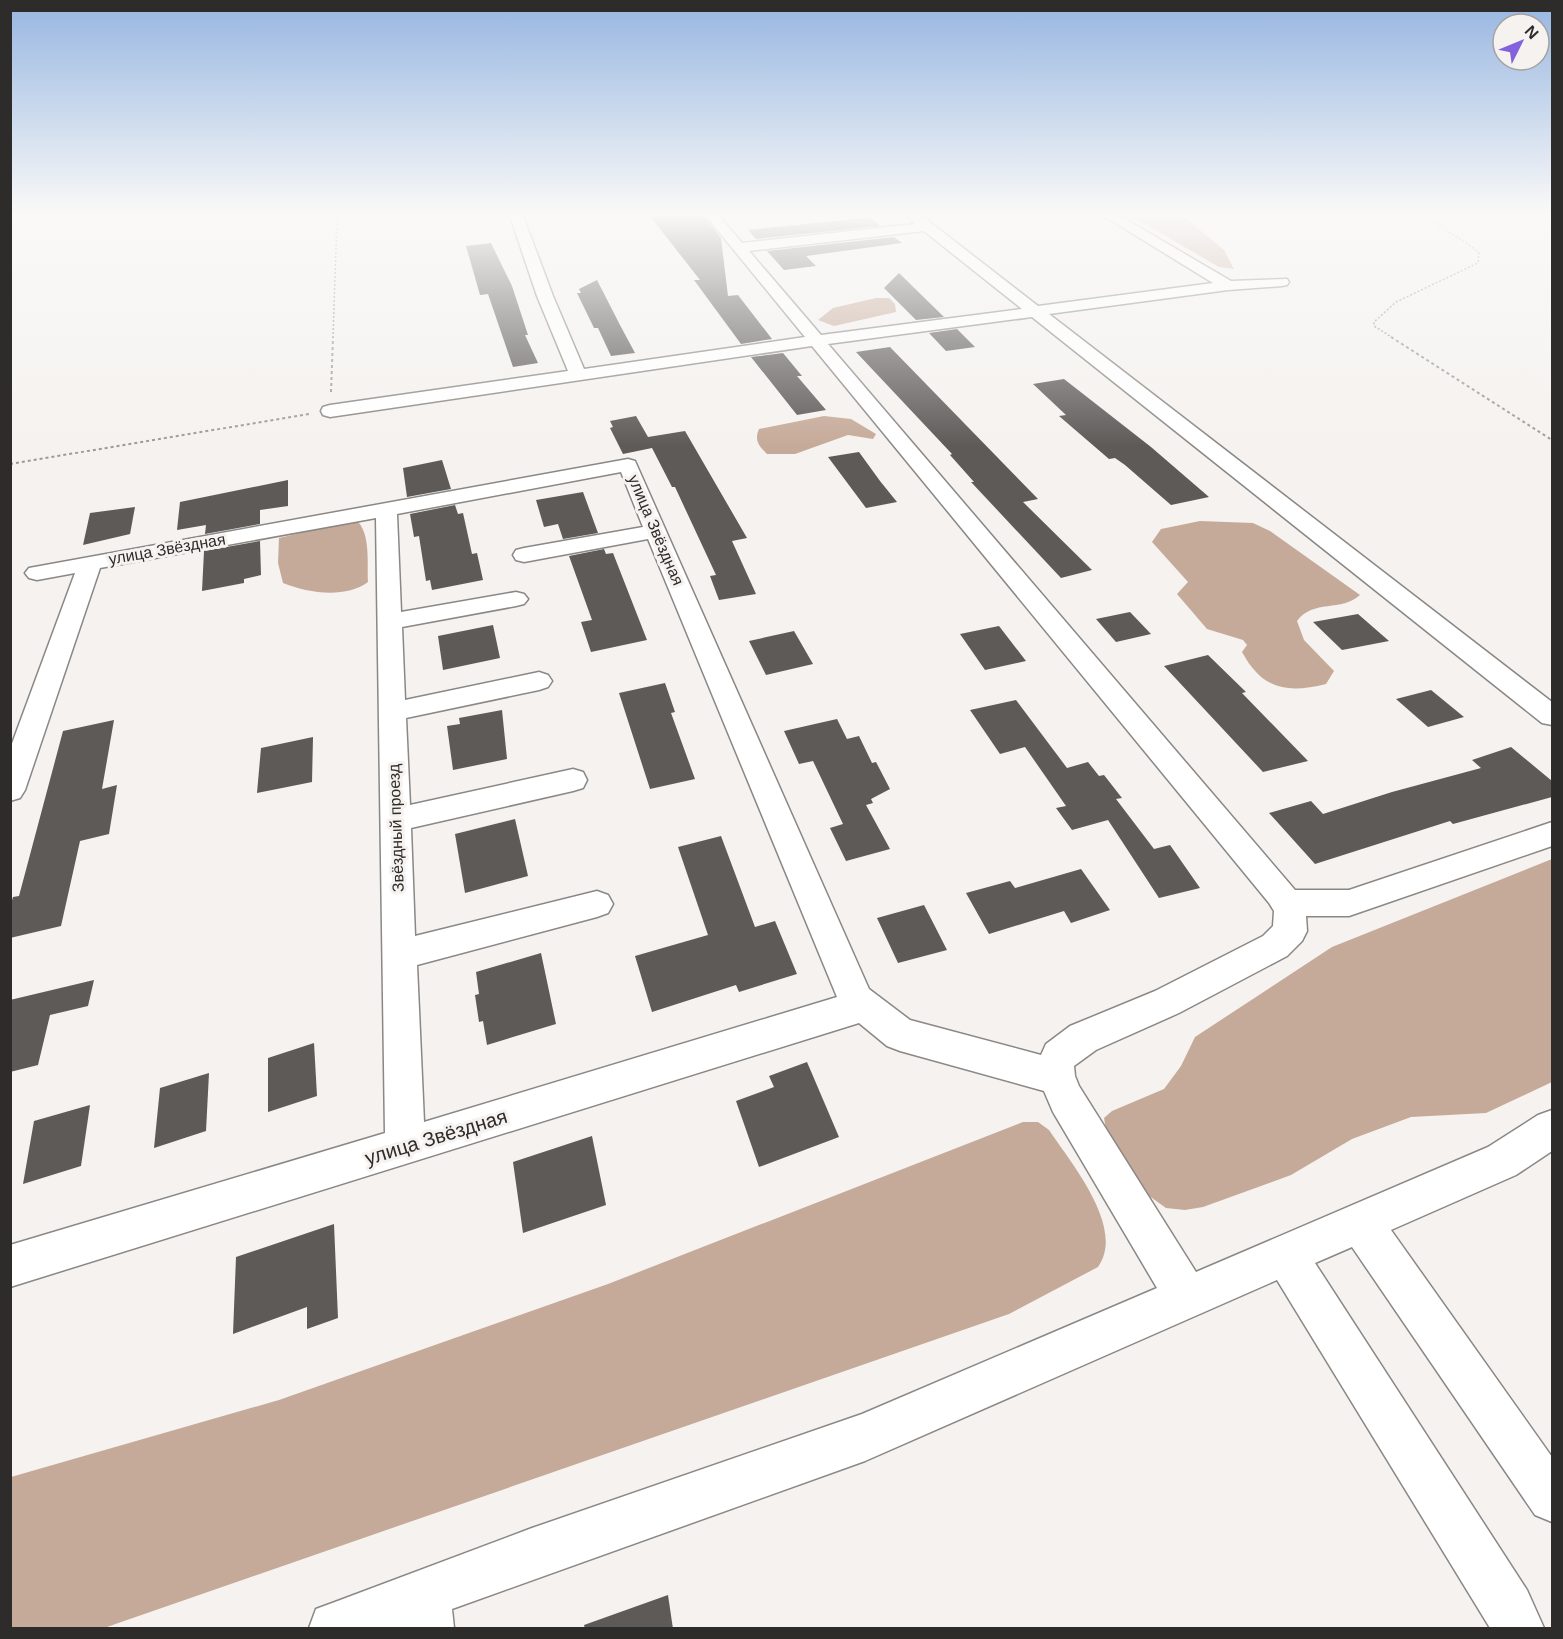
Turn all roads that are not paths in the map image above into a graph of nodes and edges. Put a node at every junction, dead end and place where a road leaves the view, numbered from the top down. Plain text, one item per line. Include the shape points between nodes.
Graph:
1 (544, 292) edge
2 (775, 292) edge
3 (1010, 292) edge
4 (1179, 292) edge
5 (1034, 312) junction
6 (816, 342) junction
7 (579, 374) junction
8 (330, 411) road end
9 (386, 509) junction
10 (656, 531) junction
11 (524, 555) dead end
12 (90, 563) junction
13 (37, 573) dead end
14 (516, 599) dead end
15 (389, 622) junction
16 (539, 681) dead end
17 (392, 712) junction
18 (1552, 716) edge
19 (573, 780) dead end
20 (10, 790) edge
21 (396, 820) junction
22 (1552, 834) edge
23 (1286, 903) junction
24 (597, 904) dead end
25 (400, 954) junction
26 (856, 999) junction
27 (1056, 1077) junction
28 (1552, 1129) edge
29 (405, 1146) junction
30 (1361, 1224) junction
31 (1286, 1256) junction
32 (10, 1266) edge
33 (1187, 1297) junction
34 (1552, 1498) edge
35 (426, 1612) edge
36 (335, 1629) edge
37 (1518, 1629) edge

1 - 7 street
2 - 6 street
3 - 5 street
4 - 5 street
5 - 6 street
5 - 18 street
6 - 7 street
6 - 23 street
7 - 8 street
9 - 10 street, улица Звёздная via 628,465
9 - 12 street, улица Звёздная
9 - 15 street, Звёздный проезд
10 - 11 street
10 - 26 street, улица Звёздная
12 - 13 street, улица Звёздная
12 - 20 street, улица Звёздная
14 - 15 street
15 - 17 street, Звёздный проезд
16 - 17 street
17 - 21 street, Звёздный проезд
19 - 21 street
21 - 25 street, Звёздный проезд
22 - 23 street via 1349,903
23 - 27 street via 1290,909 1290,931 1275,946 1167,1002 1083,1038 1059,1056
24 - 25 street
25 - 29 street, Звёздный проезд
26 - 27 street, улица Звёздная via 900,1034
26 - 29 street, улица Звёздная via 846,1012
27 - 33 street
28 - 30 street via 1502,1161
29 - 32 street, улица Звёздная
30 - 31 street
30 - 34 street
31 - 33 street
31 - 37 street
33 - 35 street via 865,1437 532,1553
35 - 36 street

